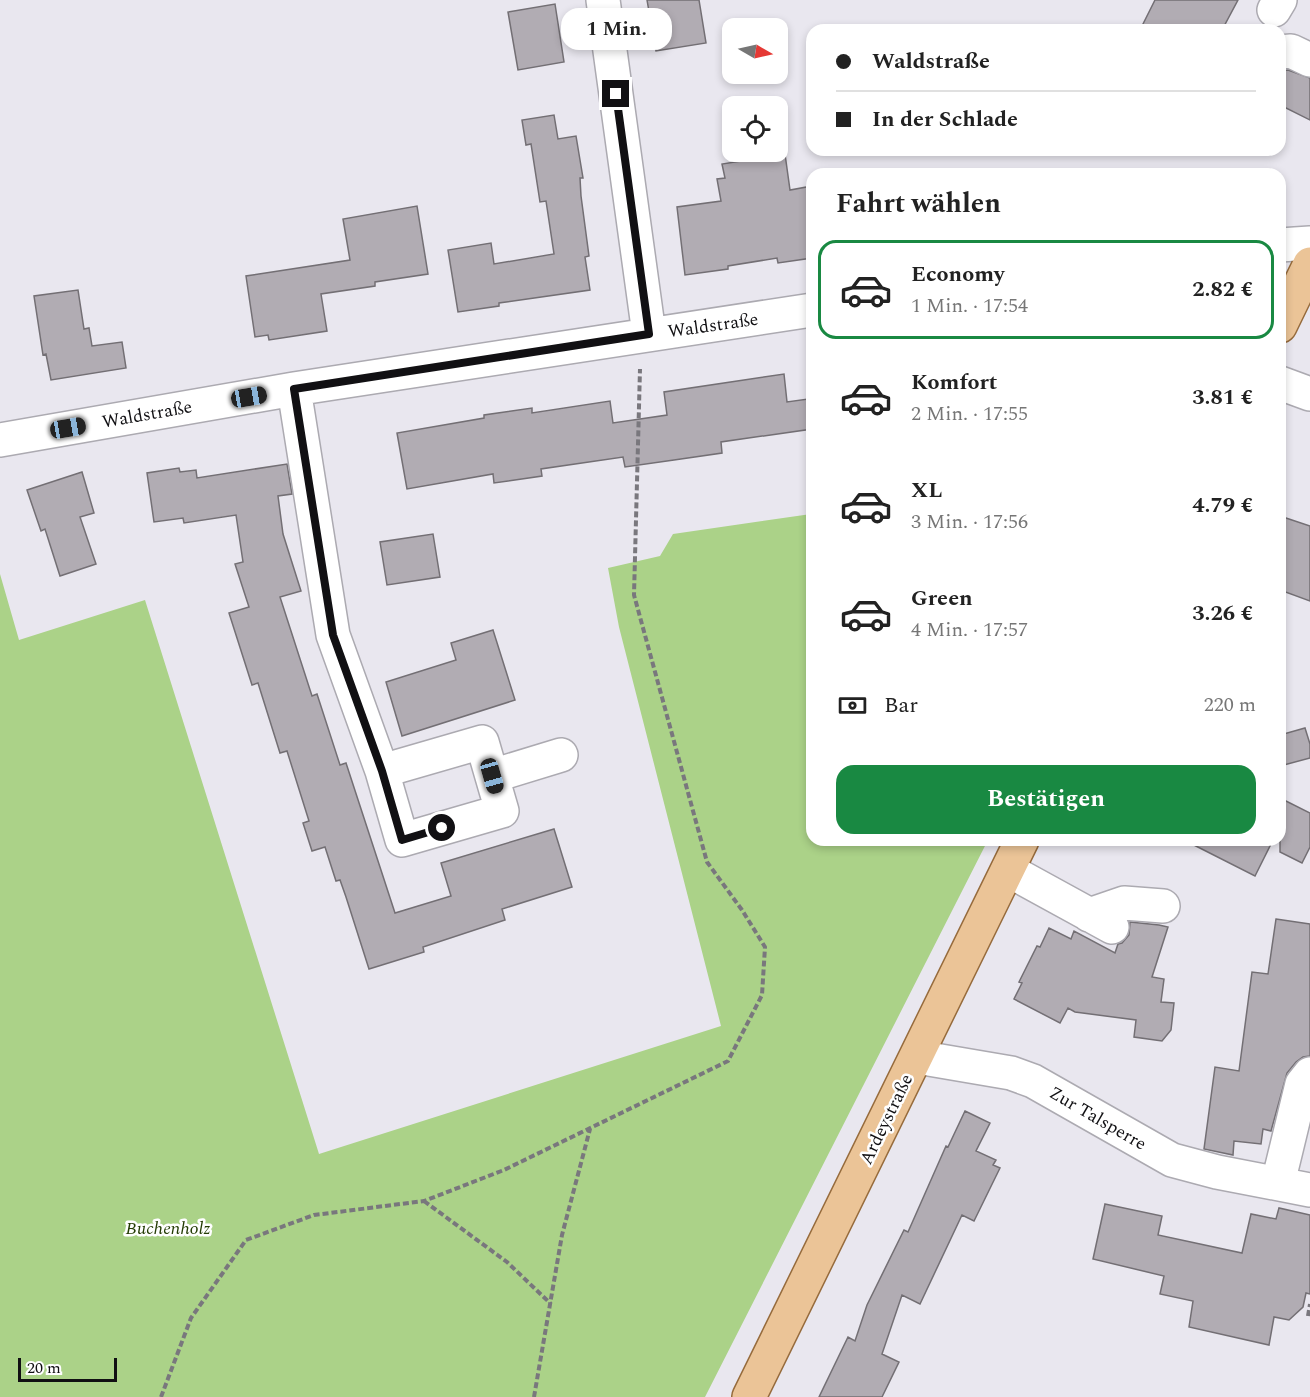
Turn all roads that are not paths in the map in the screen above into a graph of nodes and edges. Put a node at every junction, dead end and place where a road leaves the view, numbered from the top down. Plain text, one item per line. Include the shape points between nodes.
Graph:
1 (603, 0) edge
2 (1286, 51) edge
3 (1310, 60) edge
4 (1310, 243) edge
5 (1286, 245) edge
6 (1310, 264) edge
7 (806, 311) edge
8 (1286, 314) edge
9 (645, 335) junction
10 (1286, 385) edge
11 (294, 389) junction
12 (1310, 394) edge
13 (0, 440) edge
14 (561, 755) dead end
15 (382, 771) junction
16 (492, 776) junction
17 (1019, 846) edge
18 (1008, 870) junction
19 (1163, 906) dead end
20 (917, 1057) junction
21 (1310, 1074) edge
22 (1278, 1183) junction
23 (1310, 1190) edge
24 (749, 1397) edge

1 - 9 street
2 - 3 street
4 - 5 street
6 - 8 main road
7 - 9 street, Waldstraße
9 - 11 street, Waldstraße
10 - 12 street
11 - 13 street, Waldstraße
11 - 15 street via 333,635
14 - 16 street
15 - 16 street via 482,742
15 - 16 street via 402,840 502,811
17 - 18 main road, Ardeystraße
18 - 19 street via 1100,921 1124,903
18 - 20 main road, Ardeystraße
20 - 22 street, Zur Talsperre via 1011,1073 1034,1081 1172,1160
20 - 24 main road, Ardeystraße
21 - 22 street via 1302,1084
22 - 23 street, Zur Talsperre

